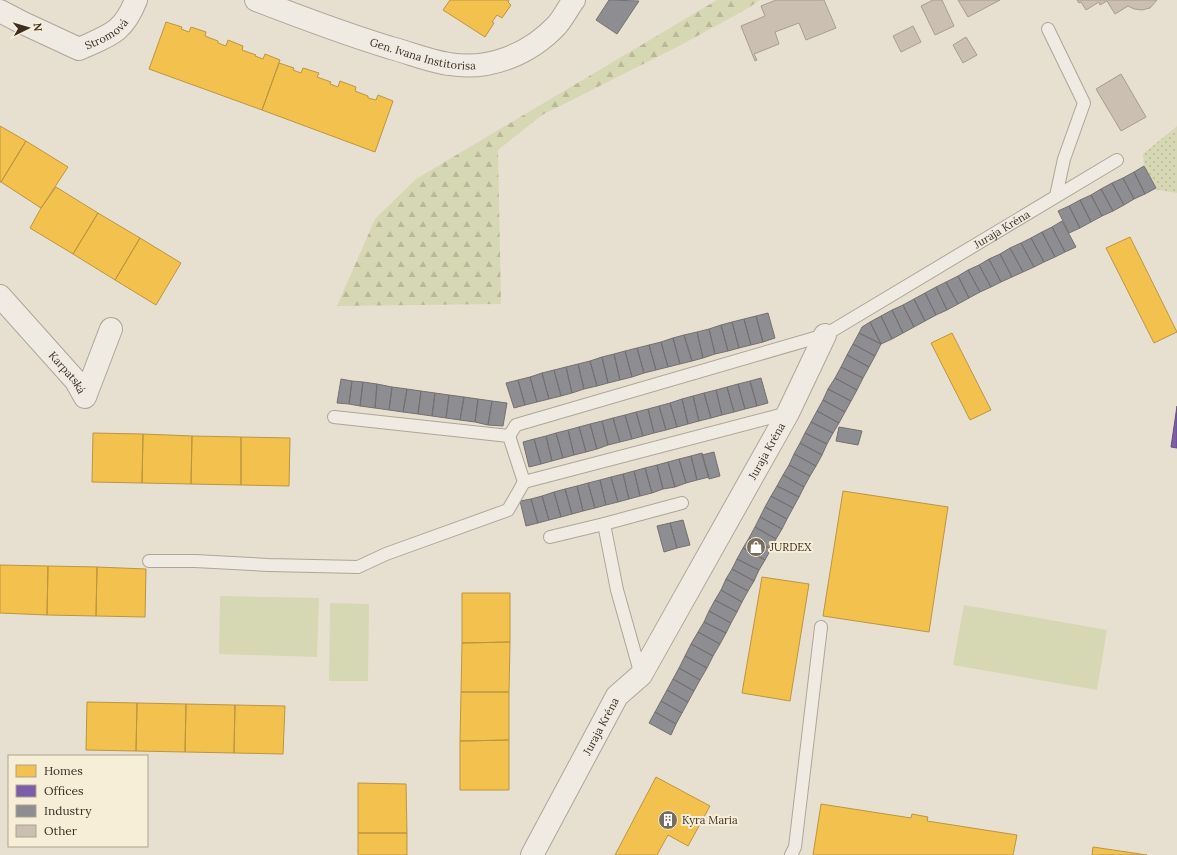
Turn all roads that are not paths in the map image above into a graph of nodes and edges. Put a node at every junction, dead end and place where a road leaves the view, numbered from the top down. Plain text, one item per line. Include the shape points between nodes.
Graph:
1 (136, 0) edge
2 (256, 0) edge
3 (574, 0) edge
4 (0, 11) edge
5 (1048, 29) dead end
6 (1116, 160) dead end
7 (1056, 196) junction
8 (0, 296) edge
9 (111, 330) dead end
10 (825, 335) junction
11 (788, 413) junction
12 (334, 417) dead end
13 (510, 436) junction
14 (524, 482) junction
15 (682, 503) dead end
16 (604, 524) junction
17 (550, 537) dead end
18 (149, 561) dead end
19 (821, 627) dead end
20 (641, 675) junction
21 (532, 855) edge
22 (791, 855) edge

1 - 4 street, Stromová via 130,16 113,34 79,49
2 - 3 street, Gen. Ivana Institorisa via 356,38 450,64 469,66 507,59 524,51 558,24
5 - 7 lane via 1084,103 1064,159
6 - 7 lane, Juraja Kréna
7 - 10 lane, Juraja Kréna
8 - 9 street, Karpatská via 76,381 85,396
10 - 11 street, Juraja Kréna
10 - 13 lane via 516,425
11 - 14 lane
11 - 20 street, Juraja Kréna
12 - 13 lane
13 - 14 lane
14 - 18 lane via 508,510 386,554 358,567
15 - 16 lane
16 - 17 lane
16 - 20 lane via 618,590
19 - 22 lane via 795,847
20 - 21 street, Juraja Kréna via 617,696

